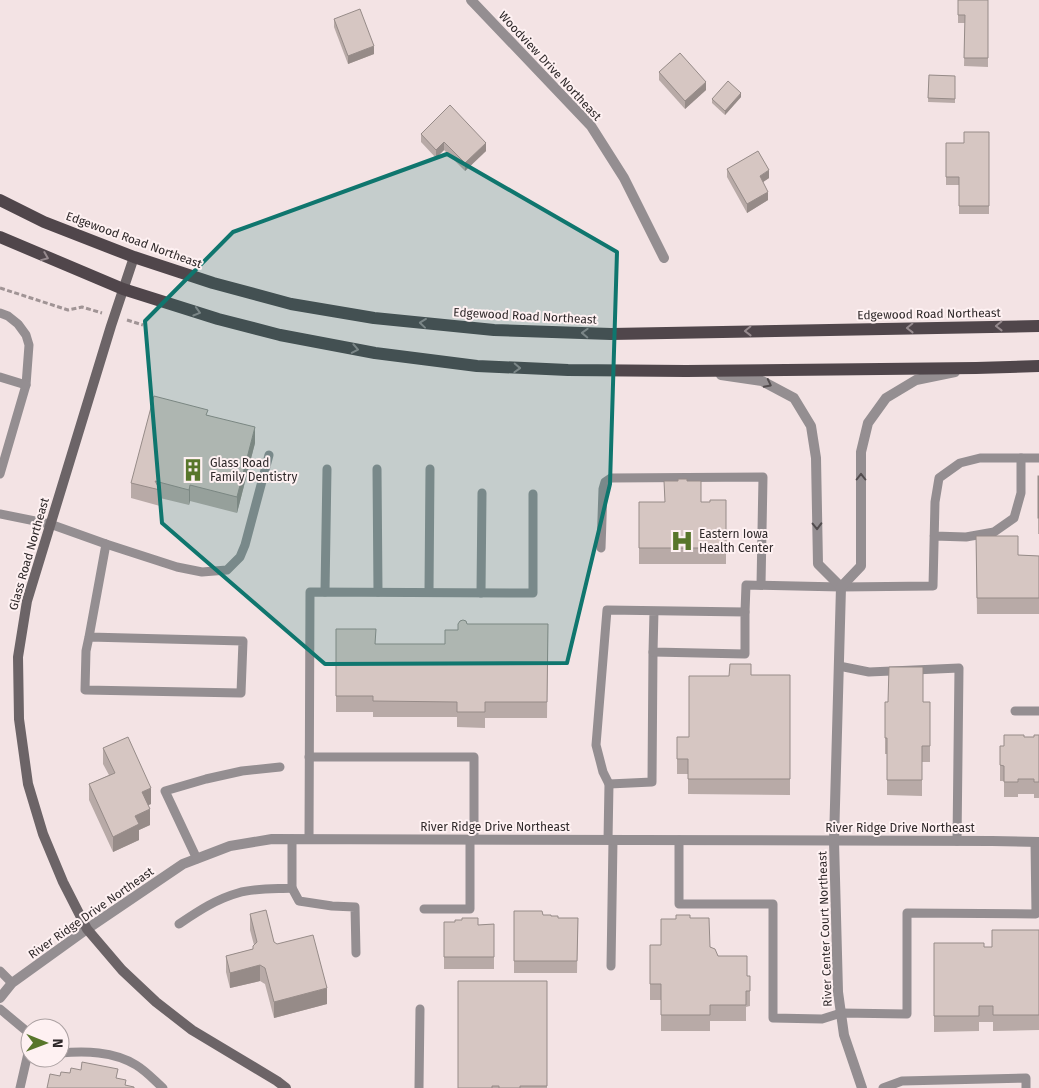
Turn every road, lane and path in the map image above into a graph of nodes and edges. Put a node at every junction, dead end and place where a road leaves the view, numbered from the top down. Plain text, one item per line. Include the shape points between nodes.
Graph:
1 (471, 0) edge
2 (0, 200) edge
3 (0, 237) edge
4 (134, 257) junction
5 (664, 258) dead end
6 (0, 288) edge
7 (123, 289) junction
8 (0, 312) edge
9 (114, 317) junction
10 (143, 325) dead end
11 (1039, 326) edge
12 (1039, 366) edge
13 (976, 368) junction
14 (686, 371) junction
15 (0, 376) edge
16 (26, 385) junction
17 (269, 455) dead end
18 (1021, 458) junction
19 (1039, 458) edge
20 (327, 469) dead end
21 (378, 469) dead end
22 (430, 469) dead end
23 (0, 474) edge
24 (482, 493) dead end
25 (533, 494) dead end
26 (0, 514) edge
27 (50, 524) junction
28 (934, 536) junction
29 (106, 544) junction
30 (601, 548) dead end
31 (761, 585) junction
32 (841, 587) junction
33 (326, 592) junction
34 (378, 592) junction
35 (429, 592) junction
36 (481, 593) junction
37 (654, 611) junction
38 (745, 612) junction
39 (89, 638) junction
40 (653, 652) junction
41 (839, 666) junction
42 (1015, 710) dead end
43 (1039, 710) edge
44 (309, 757) junction
45 (280, 767) dead end
46 (609, 784) junction
47 (292, 839) junction
48 (309, 839) junction
49 (472, 839) junction
50 (610, 840) junction
51 (679, 840) junction
52 (834, 841) junction
53 (957, 841) junction
54 (1037, 842) edge
55 (197, 859) junction
56 (292, 888) junction
57 (424, 909) dead end
58 (179, 924) dead end
59 (86, 929) junction
60 (356, 953) dead end
61 (611, 966) dead end
62 (0, 971) edge
63 (12, 983) junction
64 (0, 998) edge
65 (0, 1009) edge
66 (420, 1010) dead end
67 (841, 1013) junction
68 (20, 1026) edge
69 (70, 1053) edge
70 (24, 1068) edge
71 (966, 1084) edge
72 (20, 1088) edge
73 (163, 1088) edge
74 (286, 1088) edge
75 (419, 1088) edge
76 (862, 1088) edge
77 (883, 1088) edge
78 (1026, 1088) edge

1 - 5 street, Woodview Drive Northeast via 591,126 624,178
2 - 4 main road, Edgewood Road Northeast via 44,222
3 -> 7 main road
4 - 7 street, Glass Road Northeast
11 -> 4 main road, Edgewood Road Northeast via 611,334 494,330 374,318 291,304
6 - 9 path via 68,310 82,306
7 - 9 street, Glass Road Northeast
7 -> 14 main road via 280,335 375,353 476,366
8 - 16 lane via 18,324 26,336 29,345
9 - 10 path
9 - 27 street, Glass Road Northeast
12 - 13 main road
13 - 14 main road
32 -> 13 street via 861,566 861,452 868,423 886,398 916,380
14 -> 32 street via 762,381 794,398 811,426 816,458 818,564
15 - 16 lane
16 - 23 lane
17 - 29 lane via 245,545 240,557 227,570 202,572 177,567
18 - 19 lane
18 - 28 lane via 980,458 960,463 940,478 934,502
18 - 28 lane via 1021,493 1014,518 994,532 966,537
20 - 33 lane
21 - 34 lane
22 - 35 lane
24 - 36 lane
25 - 36 lane via 533,593
26 - 27 lane
27 - 29 lane
27 - 59 street, Glass Road Northeast via 25,610 18,657 19,719 28,784 43,834
28 - 32 lane via 933,586
29 - 39 lane
30 - 31 lane via 604,482 611,478 763,478
31 - 32 lane
31 - 38 lane via 746,585
32 - 41 street, River Center Court Northeast
33 - 34 lane
33 - 44 lane via 310,592
34 - 35 lane
35 - 36 lane
37 - 38 lane
37 - 40 lane
37 - 46 lane via 607,610 596,745
38 - 40 lane via 745,654
39 - 39 lane via 85,690 241,693 243,641
40 - 46 lane via 652,782
41 - 52 street, River Center Court Northeast
41 - 53 lane via 869,672 959,668
42 - 43 lane
44 - 48 lane
44 - 49 lane via 474,757
45 - 55 lane via 242,771 165,791
46 - 50 lane
47 - 48 street, River Ridge Drive Northeast
47 - 55 street, River Ridge Drive Northeast via 230,846
47 - 56 lane
48 - 49 street, River Ridge Drive Northeast
49 - 50 street, River Ridge Drive Northeast
49 - 57 lane via 470,909
50 - 51 street, River Ridge Drive Northeast
50 - 61 lane
51 - 52 street, River Ridge Drive Northeast
51 - 67 lane via 679,904 773,904 773,1018 822,1018
52 - 53 street, River Ridge Drive Northeast
52 - 67 street, River Center Court Northeast
53 - 54 street, River Ridge Drive Northeast
54 - 67 lane via 1036,914 907,913 907,1014
55 - 59 street, River Ridge Drive Northeast via 183,864
56 - 58 lane via 238,892
56 - 60 lane via 299,901 355,907
59 - 63 street, River Ridge Drive Northeast
59 - 74 street, Glass Road Northeast via 156,1002 192,1030
62 - 63 lane
63 - 64 street, River Ridge Drive Northeast
65 - 68 lane
66 - 75 lane
67 - 76 street, River Center Court Northeast via 844,1034
69 - 73 lane via 101,1053 126,1060
70 - 72 lane
71 - 77 lane via 902,1081
71 - 78 lane via 1026,1078

